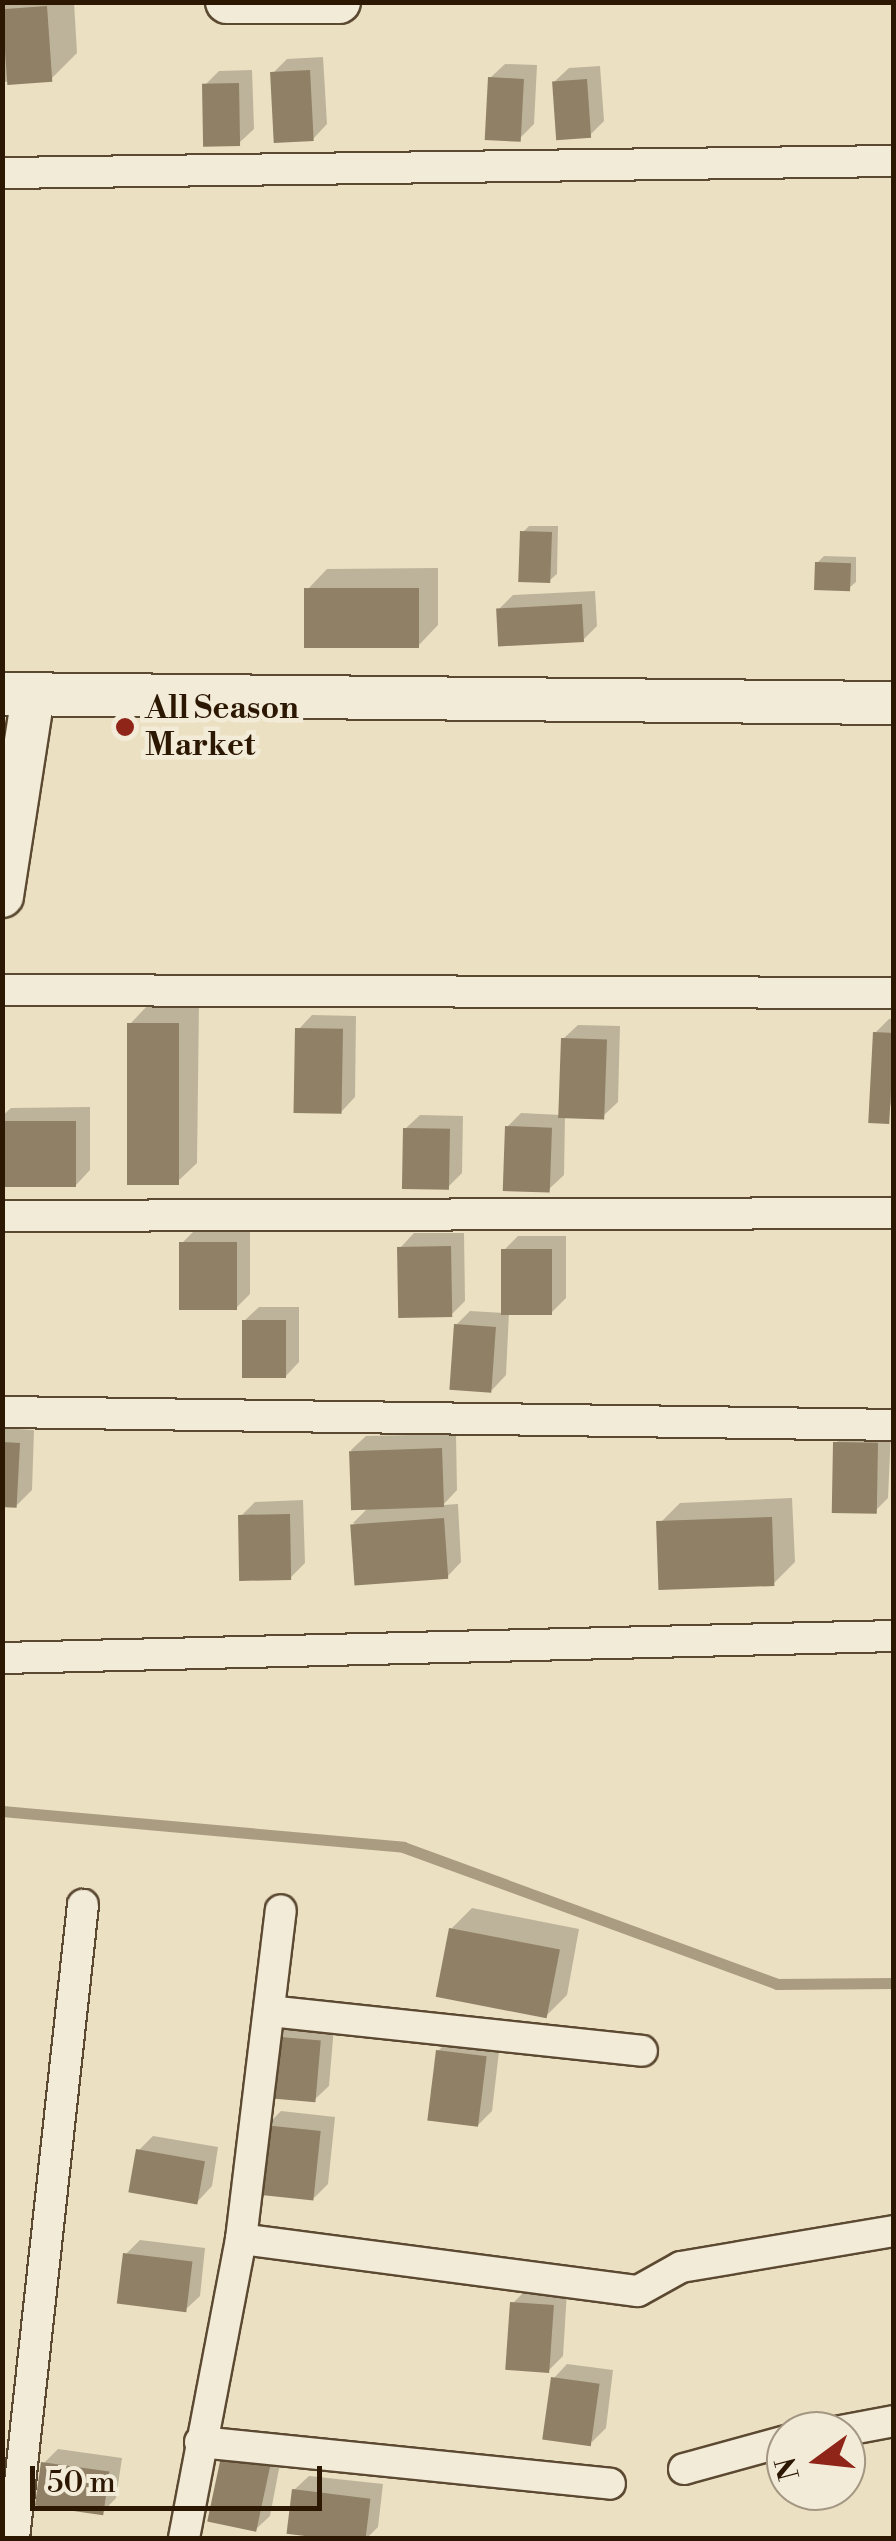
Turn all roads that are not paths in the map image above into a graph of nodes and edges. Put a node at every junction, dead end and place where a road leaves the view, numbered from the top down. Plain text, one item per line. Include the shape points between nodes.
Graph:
1 (227, 2) edge
2 (339, 2) edge
3 (894, 161) edge
4 (2, 173) edge
5 (18, 694) edge
6 (894, 703) edge
7 (2, 896) edge
8 (2, 990) edge
9 (894, 993) edge
10 (894, 1213) edge
11 (2, 1216) edge
12 (2, 1412) edge
13 (894, 1425) edge
14 (894, 1636) edge
15 (2, 1658) edge
16 (83, 1904) dead end
17 (281, 1910) dead end
18 (268, 2011) junction
19 (642, 2051) dead end
20 (894, 2231) edge
21 (240, 2240) junction
22 (894, 2422) edge
23 (866, 2427) edge
24 (200, 2442) junction
25 (766, 2446) edge
26 (684, 2468) dead end
27 (610, 2484) dead end
28 (14, 2538) edge
29 (184, 2538) edge

1 - 2 street
3 - 4 street
5 - 6 street
5 - 7 street
8 - 9 street
10 - 11 street
12 - 13 street
14 - 15 street
16 - 28 street
17 - 18 street
18 - 19 street
18 - 21 street
20 - 21 street via 681,2267 638,2291
21 - 24 street
22 - 23 street
24 - 27 street
24 - 29 street
25 - 26 street

